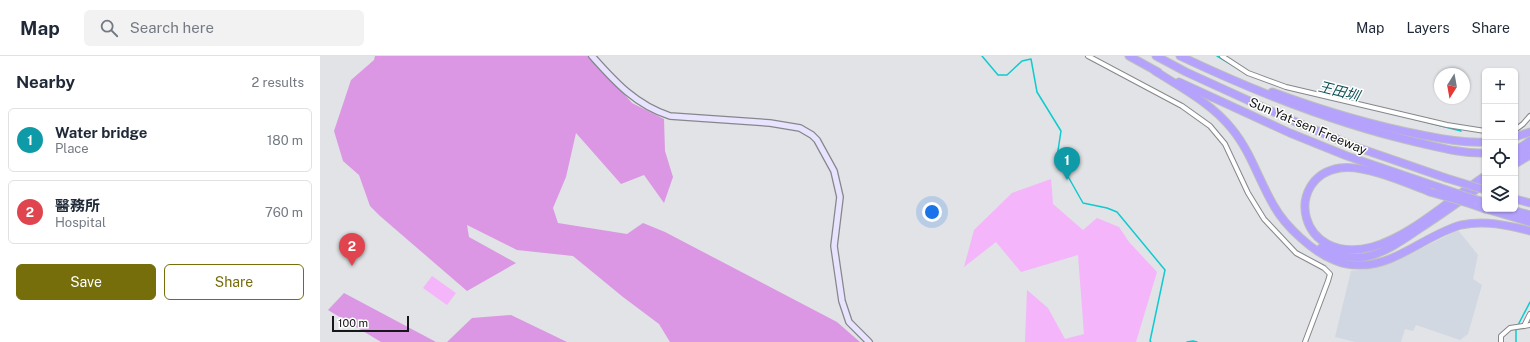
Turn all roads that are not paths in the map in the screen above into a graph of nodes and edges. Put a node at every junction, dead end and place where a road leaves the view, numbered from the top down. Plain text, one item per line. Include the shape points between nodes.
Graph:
1 (592, 56) edge
2 (1088, 56) edge
3 (1129, 56) edge
4 (1156, 56) edge
5 (1180, 56) edge
6 (1222, 56) edge
7 (1202, 67) junction
8 (1155, 71) junction
9 (1530, 116) edge
10 (1518, 128) edge
11 (1482, 131) edge
12 (1530, 132) edge
13 (1518, 136) edge
14 (1482, 142) edge
15 (1529, 144) edge
16 (1518, 146) edge
17 (1518, 150) edge
18 (1482, 153) edge
19 (1518, 154) edge
20 (1530, 155) edge
21 (1518, 162) edge
22 (1482, 180) edge
23 (1482, 180) edge
24 (1482, 189) edge
25 (1456, 198) edge
26 (1456, 198) edge
27 (1456, 198) edge
28 (1456, 198) edge
29 (1518, 200) edge
30 (1474, 202) junction
31 (1482, 202) edge
32 (1530, 203) edge
33 (1482, 207) edge
34 (1496, 212) edge
35 (1518, 212) edge
36 (1530, 215) edge
37 (1530, 222) edge
38 (1530, 231) edge
39 (1308, 242) junction
40 (1530, 314) edge
41 (1530, 325) edge
42 (1522, 327) junction
43 (869, 342) edge
44 (1305, 342) edge
45 (1501, 342) edge

1 - 43 street via 629,94 655,111 670,116 770,123 800,128 817,140 838,182 840,197 834,246 842,301 849,322
2 - 44 street via 1182,106 1210,126 1225,144 1248,193 1264,219 1296,253 1330,274
3 - 8 highway, Sun Yat-sen Freeway
4 - 24 highway, Sun Yat-sen Freeway, bridge via 1289,119 1356,147
5 - 7 highway
6 - 11 street via 1248,73 1286,87 1447,125
7 - 14 highway via 1307,105 1374,125 1449,140
7 - 18 highway via 1251,89 1350,125 1428,145
8 - 30 highway, Sun Yat-sen Freeway, bridge via 1290,133
8 - 39 highway via 1207,106 1232,129 1257,170 1274,206 1283,219
9 - 10 street
12 - 13 highway
15 - 16 highway
15 - 17 highway
15 - 19 highway
20 - 21 highway
22 - 39 highway via 1398,243 1373,254 1348,257 1333,254
23 - 25 highway, bridge
26 - 27 highway, bridge via 1388,242 1358,250 1329,245 1315,234 1306,218 1306,199 1310,188 1317,179 1340,168 1355,168 1377,173 1430,192
28 - 30 highway, bridge
29 - 32 highway
30 - 31 highway, Sun Yat-sen Freeway
30 - 33 highway
34 - 37 highway
35 - 36 highway
38 - 39 highway via 1490,223 1460,226 1431,237 1384,261 1359,265 1335,261
40 - 42 street
41 - 42 street
42 - 45 street via 1510,328 1501,336

